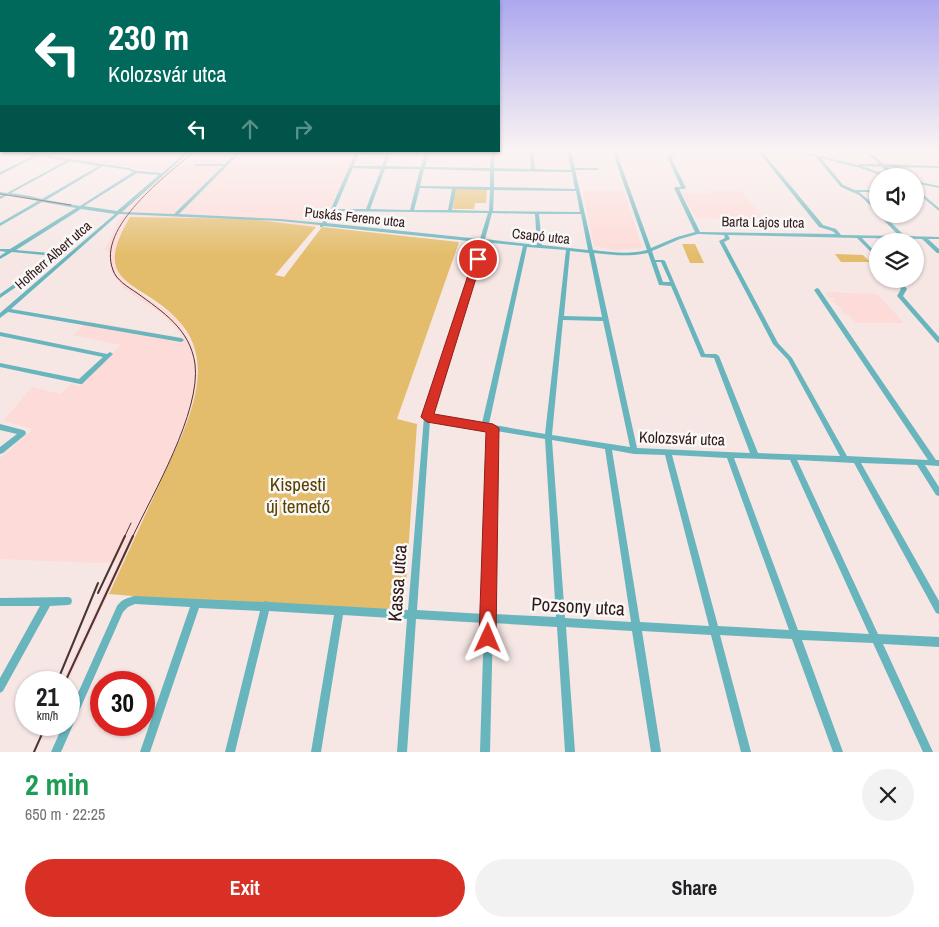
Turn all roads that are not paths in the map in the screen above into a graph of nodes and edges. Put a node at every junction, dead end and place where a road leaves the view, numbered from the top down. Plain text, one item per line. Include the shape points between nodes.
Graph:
1 (24, 185) edge
2 (70, 185) edge
3 (115, 185) edge
4 (150, 185) edge
5 (206, 185) edge
6 (343, 185) edge
7 (376, 185) edge
8 (577, 185) edge
9 (625, 185) edge
10 (683, 185) edge
11 (788, 185) edge
12 (841, 185) edge
13 (418, 187) joint
14 (454, 188) junction
15 (492, 188) junction
16 (578, 190) junction
17 (853, 191) junction
18 (869, 191) edge
19 (0, 193) edge
20 (7, 194) junction
21 (924, 196) edge
22 (0, 198) edge
23 (44, 200) junction
24 (869, 203) edge
25 (81, 206) junction
26 (938, 207) edge
27 (333, 210) junction
28 (368, 210) junction
29 (450, 211) junction
30 (491, 211) junction
31 (412, 212) junction
32 (537, 212) junction
33 (119, 213) junction
34 (582, 213) junction
35 (175, 216) junction
36 (889, 223) edge
37 (0, 225) edge
38 (322, 226) junction
39 (698, 233) junction
40 (725, 233) junction
41 (899, 233) edge
42 (840, 236) junction
43 (858, 236) junction
44 (869, 236) edge
45 (924, 238) edge
46 (939, 238) edge
47 (460, 239) joint
48 (924, 239) edge
49 (483, 242) junction
50 (525, 246) junction
51 (540, 247) junction
52 (869, 248) edge
53 (0, 250) edge
54 (568, 250) junction
55 (10, 251) junction
56 (591, 252) junction
57 (650, 252) junction
58 (939, 252) edge
59 (59, 255) junction
60 (69, 256) junction
61 (0, 258) edge
62 (653, 261) junction
63 (674, 287) junction
64 (903, 288) edge
65 (817, 290) dead end
66 (0, 296) edge
67 (7, 310) junction
68 (0, 316) edge
69 (560, 318) junction
70 (605, 319) junction
71 (0, 334) edge
72 (181, 340) dead end
73 (939, 341) edge
74 (0, 365) edge
75 (427, 417) junction
76 (0, 427) edge
77 (489, 428) junction
78 (548, 438) junction
79 (608, 447) junction
80 (634, 450) junction
81 (0, 451) edge
82 (668, 452) junction
83 (729, 454) junction
84 (755, 455) junction
85 (792, 457) junction
86 (845, 459) junction
87 (856, 460) junction
88 (919, 462) junction
89 (937, 463) edge
90 (939, 493) edge
91 (68, 601) dead end
92 (0, 602) edge
93 (47, 602) junction
94 (196, 603) junction
95 (266, 605) junction
96 (339, 610) junction
97 (939, 610) edge
98 (412, 615) junction
99 (488, 619) junction
100 (562, 623) junction
101 (636, 627) junction
102 (715, 631) junction
103 (795, 635) junction
104 (876, 639) junction
105 (939, 642) edge
106 (0, 688) edge
107 (80, 697) edge
108 (63, 736) edge
109 (56, 752) edge
110 (145, 752) edge
111 (230, 752) edge
112 (316, 752) edge
113 (402, 752) edge
114 (485, 752) edge
115 (570, 752) edge
116 (656, 752) edge
117 (746, 752) edge
118 (838, 752) edge
119 (928, 752) edge

1 - 20 street
2 - 23 street
3 - 25 street
4 - 33 street, Hofherr Albert utca
5 - 35 street
6 - 27 street
7 - 28 street
8 - 16 street
9 - 57 street
10 - 39 street via 684,188 676,188
11 - 42 street via 821,226 834,230
12 - 17 street
13 - 14 street
13 - 31 street
14 - 15 street
14 - 29 street
15 - 16 street
15 - 30 street, Kassa utca
16 - 34 street
17 - 18 street
17 - 24 street
19 - 20 street, Puskás Ferenc utca
20 - 22 street
20 - 23 street, Puskás Ferenc utca
21 - 26 street
23 - 25 street, Puskás Ferenc utca
23 - 37 street
25 - 33 street, Puskás Ferenc utca
25 - 55 street
27 - 28 street
27 - 38 street
28 - 31 street
29 - 30 street
29 - 31 street
30 - 32 street
30 - 49 street, Kassa utca
32 - 34 street
32 - 51 street
33 - 35 street, Puskás Ferenc utca
33 - 60 street, Hofherr Albert utca
34 - 56 street
35 - 38 street, Puskás Ferenc utca via 272,220
36 - 41 street
38 - 47 street, Puskás Ferenc utca
39 - 40 street, Barta Lajos utca
39 - 57 street, Barta Lajos utca via 677,237
40 - 42 street, Barta Lajos utca
40 - 86 street via 728,239 721,241 776,344 790,359
42 - 43 street, Barta Lajos utca
43 - 44 street, Barta Lajos utca
43 - 52 street
45 - 46 street, Barta Lajos utca
47 - 49 street, Csapó utca
48 - 58 street
49 - 50 street, Csapó utca
49 - 75 street, Kassa utca
50 - 51 street, Csapó utca
50 - 77 street
51 - 54 street, Csapó utca
53 - 55 street
54 - 56 street, Csapó utca
54 - 69 street
55 - 59 street
55 - 61 street
56 - 57 street, Barta Lajos utca via 624,255
56 - 70 street
57 - 62 street
59 - 60 street
59 - 66 street
60 - 67 street, Hofherr Albert utca
62 - 63 street via 661,284
62 - 63 street via 663,261
63 - 84 street via 703,356 716,356
64 - 73 street via 900,296
65 - 89 street
67 - 68 street, Hofherr Albert utca
67 - 72 street
69 - 70 street
69 - 78 street
70 - 80 street
71 - 74 street via 109,355 80,382
75 - 77 street, Kolozsvár utca
75 - 98 street, Kassa utca
76 - 81 street via 23,433
77 - 78 street, Kolozsvár utca
77 - 99 street
78 - 79 street, Kolozsvár utca
78 - 100 street
79 - 80 street, Kolozsvár utca
79 - 101 street
80 - 82 street, Kolozsvár utca
82 - 83 street, Kolozsvár utca
82 - 102 street
83 - 84 street, Kolozsvár utca
83 - 103 street
84 - 85 street, Kolozsvár utca
85 - 86 street, Kolozsvár utca
85 - 104 street
86 - 87 street, Kolozsvár utca
87 - 88 street, Kolozsvár utca
87 - 97 street
88 - 89 street, Kolozsvár utca
88 - 90 street
91 - 93 street
92 - 93 street
93 - 106 street
94 - 95 street, Pozsony utca
94 - 107 street, Pozsony utca via 135,600 125,603
94 - 110 street
95 - 96 street, Pozsony utca
95 - 111 street
96 - 98 street, Pozsony utca
96 - 112 street
98 - 99 street, Pozsony utca
98 - 113 street, Kassa utca
99 - 100 street, Pozsony utca
99 - 114 street
100 - 101 street, Pozsony utca
100 - 115 street
101 - 102 street, Pozsony utca
101 - 116 street
102 - 103 street, Pozsony utca
102 - 117 street
103 - 104 street, Pozsony utca
103 - 118 street
104 - 105 street, Pozsony utca
104 - 119 street
108 - 109 street

